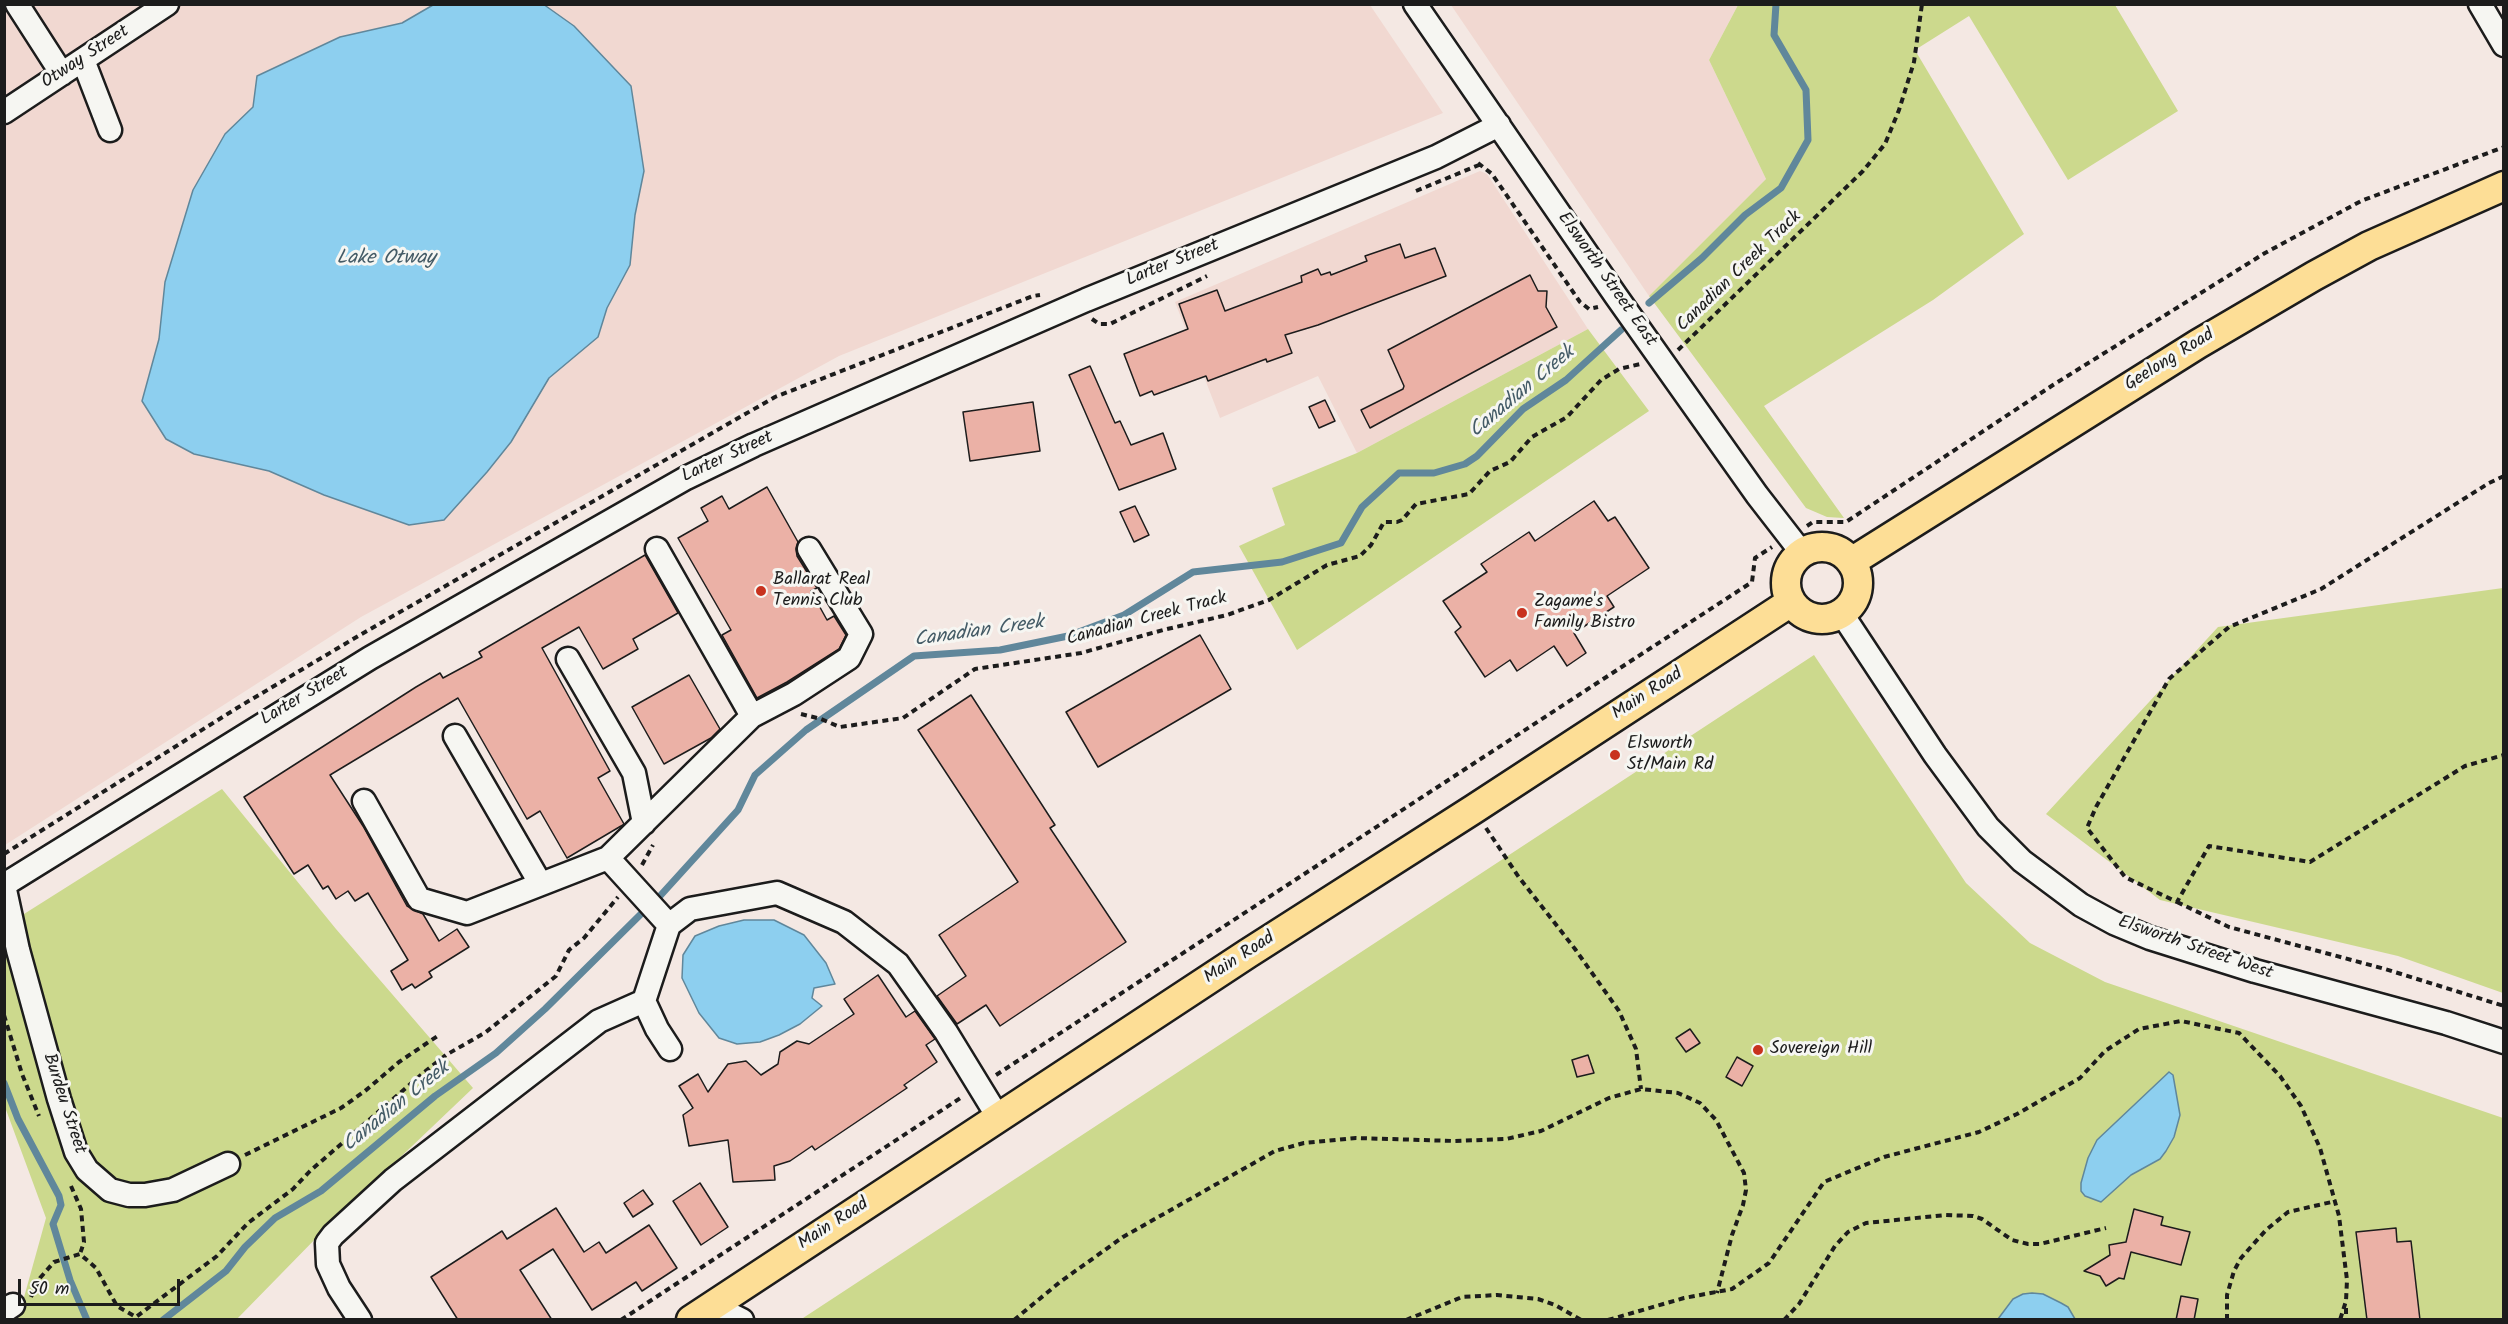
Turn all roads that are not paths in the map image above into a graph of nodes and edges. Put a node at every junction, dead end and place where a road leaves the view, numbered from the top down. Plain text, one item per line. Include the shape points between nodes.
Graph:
1 (17, 4) edge
2 (168, 4) edge
3 (1415, 4) edge
4 (2480, 4) edge
5 (2504, 45) edge
6 (83, 60) junction
7 (62, 74) junction
8 (4, 111) edge
9 (1499, 125) junction
10 (110, 130) dead end
11 (2504, 186) edge
12 (1795, 545) junction
13 (657, 549) dead end
14 (808, 549) dead end
15 (1851, 562) junction
16 (1791, 602) junction
17 (1842, 614) junction
18 (568, 659) dead end
19 (752, 716) junction
20 (455, 736) dead end
21 (364, 801) dead end
22 (652, 829) junction
23 (608, 858) junction
24 (540, 883) junction
25 (4, 885) edge
26 (669, 925) junction
27 (644, 1001) junction
28 (2504, 1042) edge
29 (670, 1049) dead end
30 (998, 1117) junction
31 (228, 1164) road end
32 (702, 1312) edge
33 (360, 1320) edge
34 (742, 1320) edge

1 - 7 street
2 - 6 street, Otway Street
3 - 9 street, Elsworth Street East
4 - 5 street
6 - 7 street, Otway Street
6 - 10 street
7 - 8 street, Otway Street
9 - 12 street, Elsworth Street East
9 - 25 street, Larter Street via 1465,144 1086,300 764,440 686,478 370,658
11 - 15 main road, Geelong Road via 2369,246 2314,276 2198,344
12 - 15 main road via 1839,551
12 - 16 main road via 1794,561 1787,575
13 - 19 street
14 - 19 street via 861,634 849,658
15 - 17 main road via 1858,575 1858,590
16 - 17 main road via 1814,619
16 - 30 main road, Main Road
17 - 28 street, Elsworth Street West via 1935,755 1988,827 2022,861 2081,904 2150,938
18 - 22 street via 634,773
19 - 22 street
20 - 24 street
21 - 24 street via 419,899 467,912
22 - 23 street
23 - 24 street
23 - 26 street
25 - 31 street, Burdeu Street via 59,1100 76,1152 87,1170 110,1190 145,1195 173,1190
26 - 27 street
26 - 30 street via 690,909 777,893 844,922 898,964
27 - 29 street
27 - 33 street via 599,1021 393,1180 331,1239 327,1260
30 - 32 main road, Main Road
32 - 34 street

